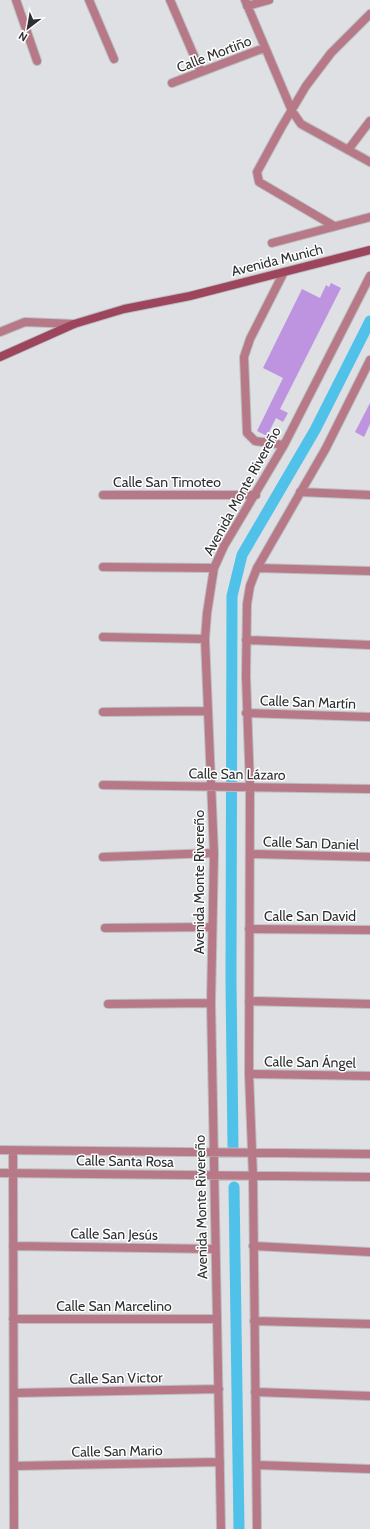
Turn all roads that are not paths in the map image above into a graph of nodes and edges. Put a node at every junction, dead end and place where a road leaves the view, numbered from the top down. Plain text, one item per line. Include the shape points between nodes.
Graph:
1 (16, 0) edge
2 (89, 0) edge
3 (170, 0) edge
4 (270, 0) edge
5 (246, 3) edge
6 (370, 14) edge
7 (264, 48) junction
8 (114, 59) dead end
9 (37, 61) dead end
10 (201, 72) junction
11 (172, 83) dead end
12 (292, 111) junction
13 (370, 121) edge
14 (348, 150) junction
15 (370, 162) edge
16 (370, 217) edge
17 (334, 226) junction
18 (272, 242) dead end
19 (370, 250) edge
20 (284, 272) junction
21 (370, 276) edge
22 (74, 324) junction
23 (0, 332) edge
24 (0, 357) edge
25 (370, 360) edge
26 (284, 445) junction
27 (300, 492) junction
28 (103, 495) dead end
29 (256, 495) junction
30 (370, 495) edge
31 (103, 567) dead end
32 (214, 568) junction
33 (257, 568) junction
34 (370, 570) edge
35 (103, 637) dead end
36 (206, 639) junction
37 (246, 640) junction
38 (370, 644) edge
39 (208, 710) junction
40 (103, 712) dead end
41 (246, 713) junction
42 (370, 716) edge
43 (103, 785) dead end
44 (212, 786) junction
45 (249, 787) junction
46 (370, 789) edge
47 (214, 853) junction
48 (250, 854) junction
49 (103, 857) dead end
50 (370, 858) edge
51 (212, 927) junction
52 (105, 928) dead end
53 (249, 929) junction
54 (370, 930) edge
55 (249, 1001) junction
56 (211, 1003) junction
57 (108, 1004) dead end
58 (370, 1004) edge
59 (249, 1074) junction
60 (370, 1076) edge
61 (0, 1150) edge
62 (13, 1151) junction
63 (213, 1152) junction
64 (251, 1153) junction
65 (370, 1154) edge
66 (0, 1173) edge
67 (13, 1174) junction
68 (214, 1175) junction
69 (253, 1176) junction
70 (370, 1177) edge
71 (13, 1246) junction
72 (253, 1246) junction
73 (214, 1249) junction
74 (370, 1252) edge
75 (13, 1319) junction
76 (216, 1319) junction
77 (254, 1321) junction
78 (370, 1324) edge
79 (218, 1390) junction
80 (255, 1392) junction
81 (14, 1393) junction
82 (370, 1396) edge
83 (220, 1462) junction
84 (257, 1465) junction
85 (14, 1466) junction
86 (370, 1469) edge
87 (14, 1529) edge
88 (221, 1529) edge
89 (257, 1529) edge

1 - 9 street
2 - 8 street
3 - 10 street
4 - 5 street
5 - 7 street
6 - 12 street via 332,53 306,86
7 - 10 street, Calle Mortiño
7 - 12 street
10 - 11 street, Calle Mortiño
12 - 14 street via 301,124
12 - 17 street via 257,172 259,182
13 - 14 street
14 - 15 street
16 - 17 street
17 - 18 street
19 - 20 main road, Avenida Munich
20 - 22 main road, Avenida Munich
20 - 26 street via 250,339 244,363 247,433 255,441
21 - 26 street, Avenida Monte Rivereño
22 - 23 street via 24,322
22 - 24 main road, Avenida Munich
25 - 27 street via 326,448
26 - 29 street, Avenida Monte Rivereño
27 - 30 street
27 - 33 street
28 - 29 street, Calle San Timoteo
29 - 32 street, Avenida Monte Rivereño via 224,546
31 - 32 street
32 - 36 street, Avenida Monte Rivereño via 207,607
33 - 34 street
33 - 37 street via 250,586
35 - 36 street
36 - 39 street, Avenida Monte Rivereño
37 - 38 street
37 - 41 street
39 - 40 street
39 - 44 street, Avenida Monte Rivereño
41 - 42 street, Calle San Martín
41 - 45 street
43 - 44 street, Calle San Lázaro
44 - 45 street, Calle San Lázaro
44 - 47 street, Avenida Monte Rivereño
45 - 46 street, Calle San Lázaro
45 - 48 street
47 - 49 street
47 - 51 street, Avenida Monte Rivereño
48 - 50 street, Calle San Daniel
48 - 53 street
51 - 52 street
51 - 56 street, Avenida Monte Rivereño
53 - 54 street, Calle San David
53 - 55 street
55 - 58 street
55 - 59 street
56 - 57 street
56 - 63 street, Avenida Monte Rivereño
59 - 60 street, Calle San Ángel
59 - 64 street
61 - 62 street, Calle Santa Rosa
62 - 63 street, Calle Santa Rosa
62 - 67 street
63 - 64 street, Calle Santa Rosa
63 - 68 street, Avenida Monte Rivereño
64 - 65 street, Calle Santa Rosa
64 - 69 street
66 - 67 street, Calle Santa Rosa
67 - 68 street, Calle Santa Rosa
67 - 71 street
68 - 69 street, Calle Santa Rosa
68 - 73 street, Avenida Monte Rivereño
69 - 70 street, Calle Santa Rosa
69 - 72 street
71 - 73 street, Calle San Jesús
71 - 75 street
72 - 74 street
72 - 77 street
73 - 76 street, Avenida Monte Rivereño
75 - 76 street, Calle San Marcelino
75 - 81 street
76 - 79 street, Avenida Monte Rivereño
77 - 78 street
77 - 80 street
79 - 81 street, Calle San Victor
79 - 83 street, Avenida Monte Rivereño
80 - 82 street
80 - 84 street
81 - 85 street
83 - 85 street, Calle San Mario
83 - 88 street, Avenida Monte Rivereño
84 - 86 street
84 - 89 street
85 - 87 street

